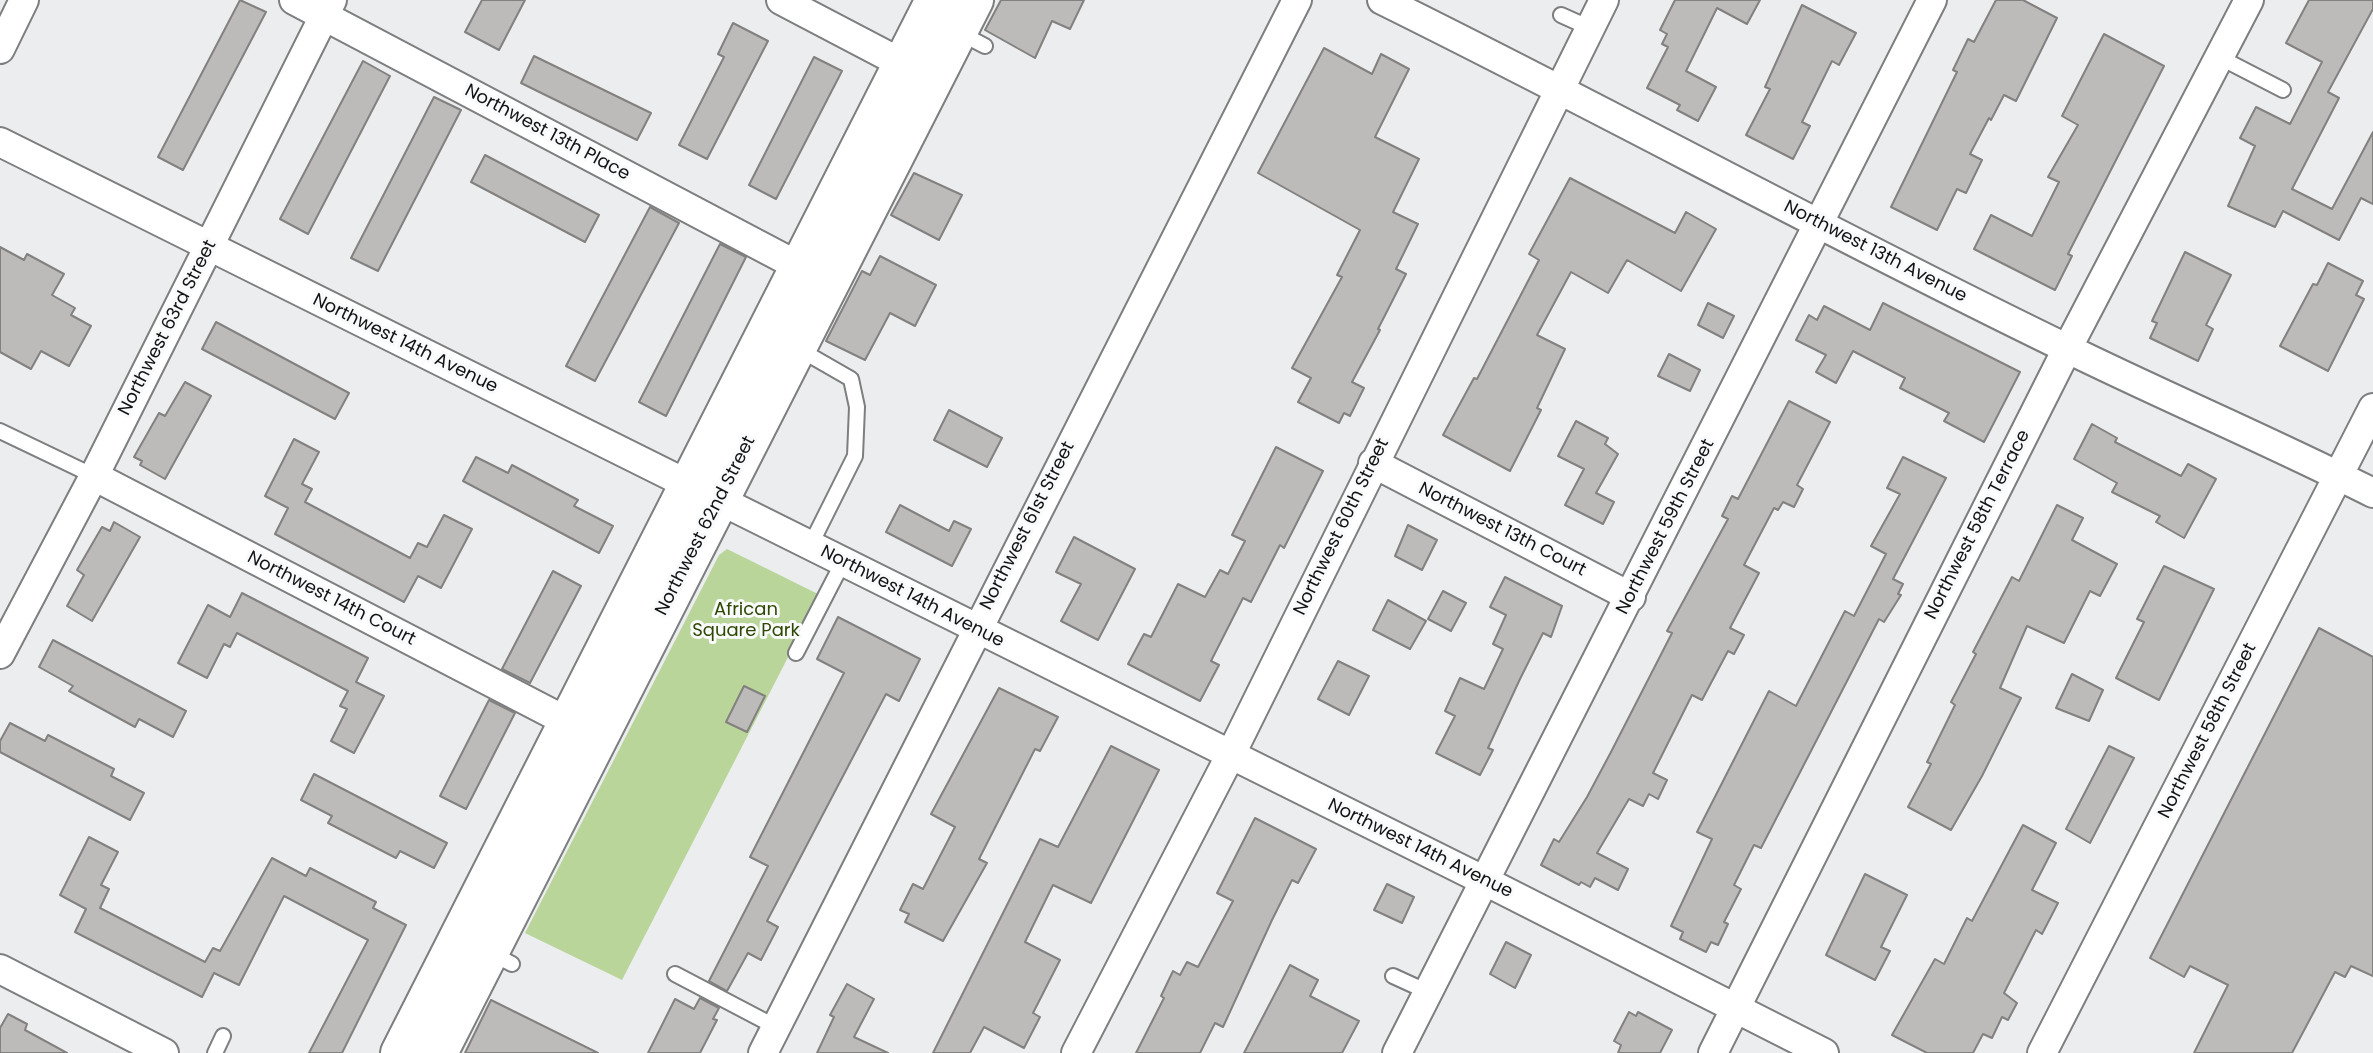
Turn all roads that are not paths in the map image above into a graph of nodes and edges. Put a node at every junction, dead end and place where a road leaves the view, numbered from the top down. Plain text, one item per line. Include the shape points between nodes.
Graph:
1 (24, 0) edge
2 (294, 0) edge
3 (781, 0) edge
4 (935, 0) edge
5 (1297, 0) edge
6 (1382, 0) edge
7 (1604, 0) edge
8 (1933, 0) edge
9 (2249, 0) edge
10 (328, 8) edge
11 (1562, 15) dead end
12 (973, 26) edge
13 (1590, 28) junction
14 (0, 49) edge
15 (2219, 57) junction
16 (924, 82) junction
17 (1559, 88) junction
18 (2283, 90) dead end
19 (0, 142) edge
20 (1818, 225) junction
21 (209, 246) junction
22 (800, 267) junction
23 (797, 348) junction
24 (2067, 349) junction
25 (2373, 408) edge
26 (0, 432) edge
27 (1373, 463) junction
28 (94, 476) junction
29 (2339, 476) junction
30 (705, 493) junction
31 (2373, 493) edge
32 (810, 546) junction
33 (843, 562) junction
34 (1631, 597) junction
35 (976, 629) junction
36 (796, 653) dead end
37 (0, 654) edge
38 (568, 722) junction
39 (1230, 756) junction
40 (1485, 881) junction
41 (0, 969) edge
42 (675, 974) dead end
43 (1393, 976) dead end
44 (1428, 992) junction
45 (1735, 1009) junction
46 (776, 1027) junction
47 (223, 1036) dead end
48 (148, 1049) edge
49 (215, 1053) edge
50 (400, 1053) edge
51 (438, 1053) edge
52 (763, 1053) edge
53 (1076, 1053) edge
54 (1396, 1053) edge
55 (1713, 1053) edge
56 (1824, 1053) edge
57 (2042, 1053) edge

1 - 14 street
2 - 10 street, Northwest 13th Place
3 - 16 street
4 - 16 main road, Northwest 62nd Street
5 - 35 street, Northwest 61st Street
6 - 17 street, Northwest 13th Avenue
7 - 13 street, Northwest 60th Street
8 - 20 street, Northwest 59th Street
9 - 15 street, Northwest 58th Terrace
10 - 21 street, Northwest 63rd Street
10 - 22 street, Northwest 13th Place
11 - 13 lane
12 - 16 main road, Northwest 62nd Street
13 - 17 street, Northwest 60th Street
15 - 18 lane
15 - 24 street, Northwest 58th Terrace
16 - 22 main road, Northwest 62nd Street
16 - 23 main road, Northwest 62nd Street via 866,226
17 - 20 street, Northwest 13th Avenue
17 - 27 street, Northwest 60th Street
19 - 21 street, Northwest 14th Avenue
20 - 24 street, Northwest 13th Avenue
20 - 34 street, Northwest 59th Street
21 - 28 street, Northwest 63rd Street
21 - 30 street, Northwest 14th Avenue
22 - 30 main road, Northwest 62nd Street
23 - 30 main road, Northwest 62nd Street
23 - 32 lane via 851,379 857,407 855,456
24 - 29 street, Northwest 13th Avenue
24 - 45 street, Northwest 58th Terrace
25 - 29 street, Northwest 58th Street
26 - 28 lane
27 - 34 street, Northwest 13th Court
27 - 39 street, Northwest 60th Street
28 - 37 street, Northwest 63rd Street
28 - 38 street, Northwest 14th Court
29 - 31 street, Northwest 13th Avenue
29 - 57 street, Northwest 58th Street
30 - 32 street, Northwest 14th Avenue
30 - 38 main road, Northwest 62nd Street
30 - 51 main road, Northwest 62nd Street via 501,958
32 - 33 street, Northwest 14th Avenue
33 - 35 street, Northwest 14th Avenue
33 - 36 lane
34 - 40 street, Northwest 59th Street
35 - 39 street, Northwest 14th Avenue
35 - 46 street, Northwest 61st Street
38 - 50 main road, Northwest 62nd Street
39 - 40 street, Northwest 14th Avenue
39 - 53 street, Northwest 60th Street
40 - 44 street, Northwest 59th Street
40 - 45 street, Northwest 14th Avenue
41 - 48 street
42 - 46 lane
43 - 44 lane
44 - 54 street, Northwest 59th Street
45 - 55 street, Northwest 58th Terrace
45 - 56 street, Northwest 14th Avenue
46 - 52 street, Northwest 61st Street
47 - 49 lane

